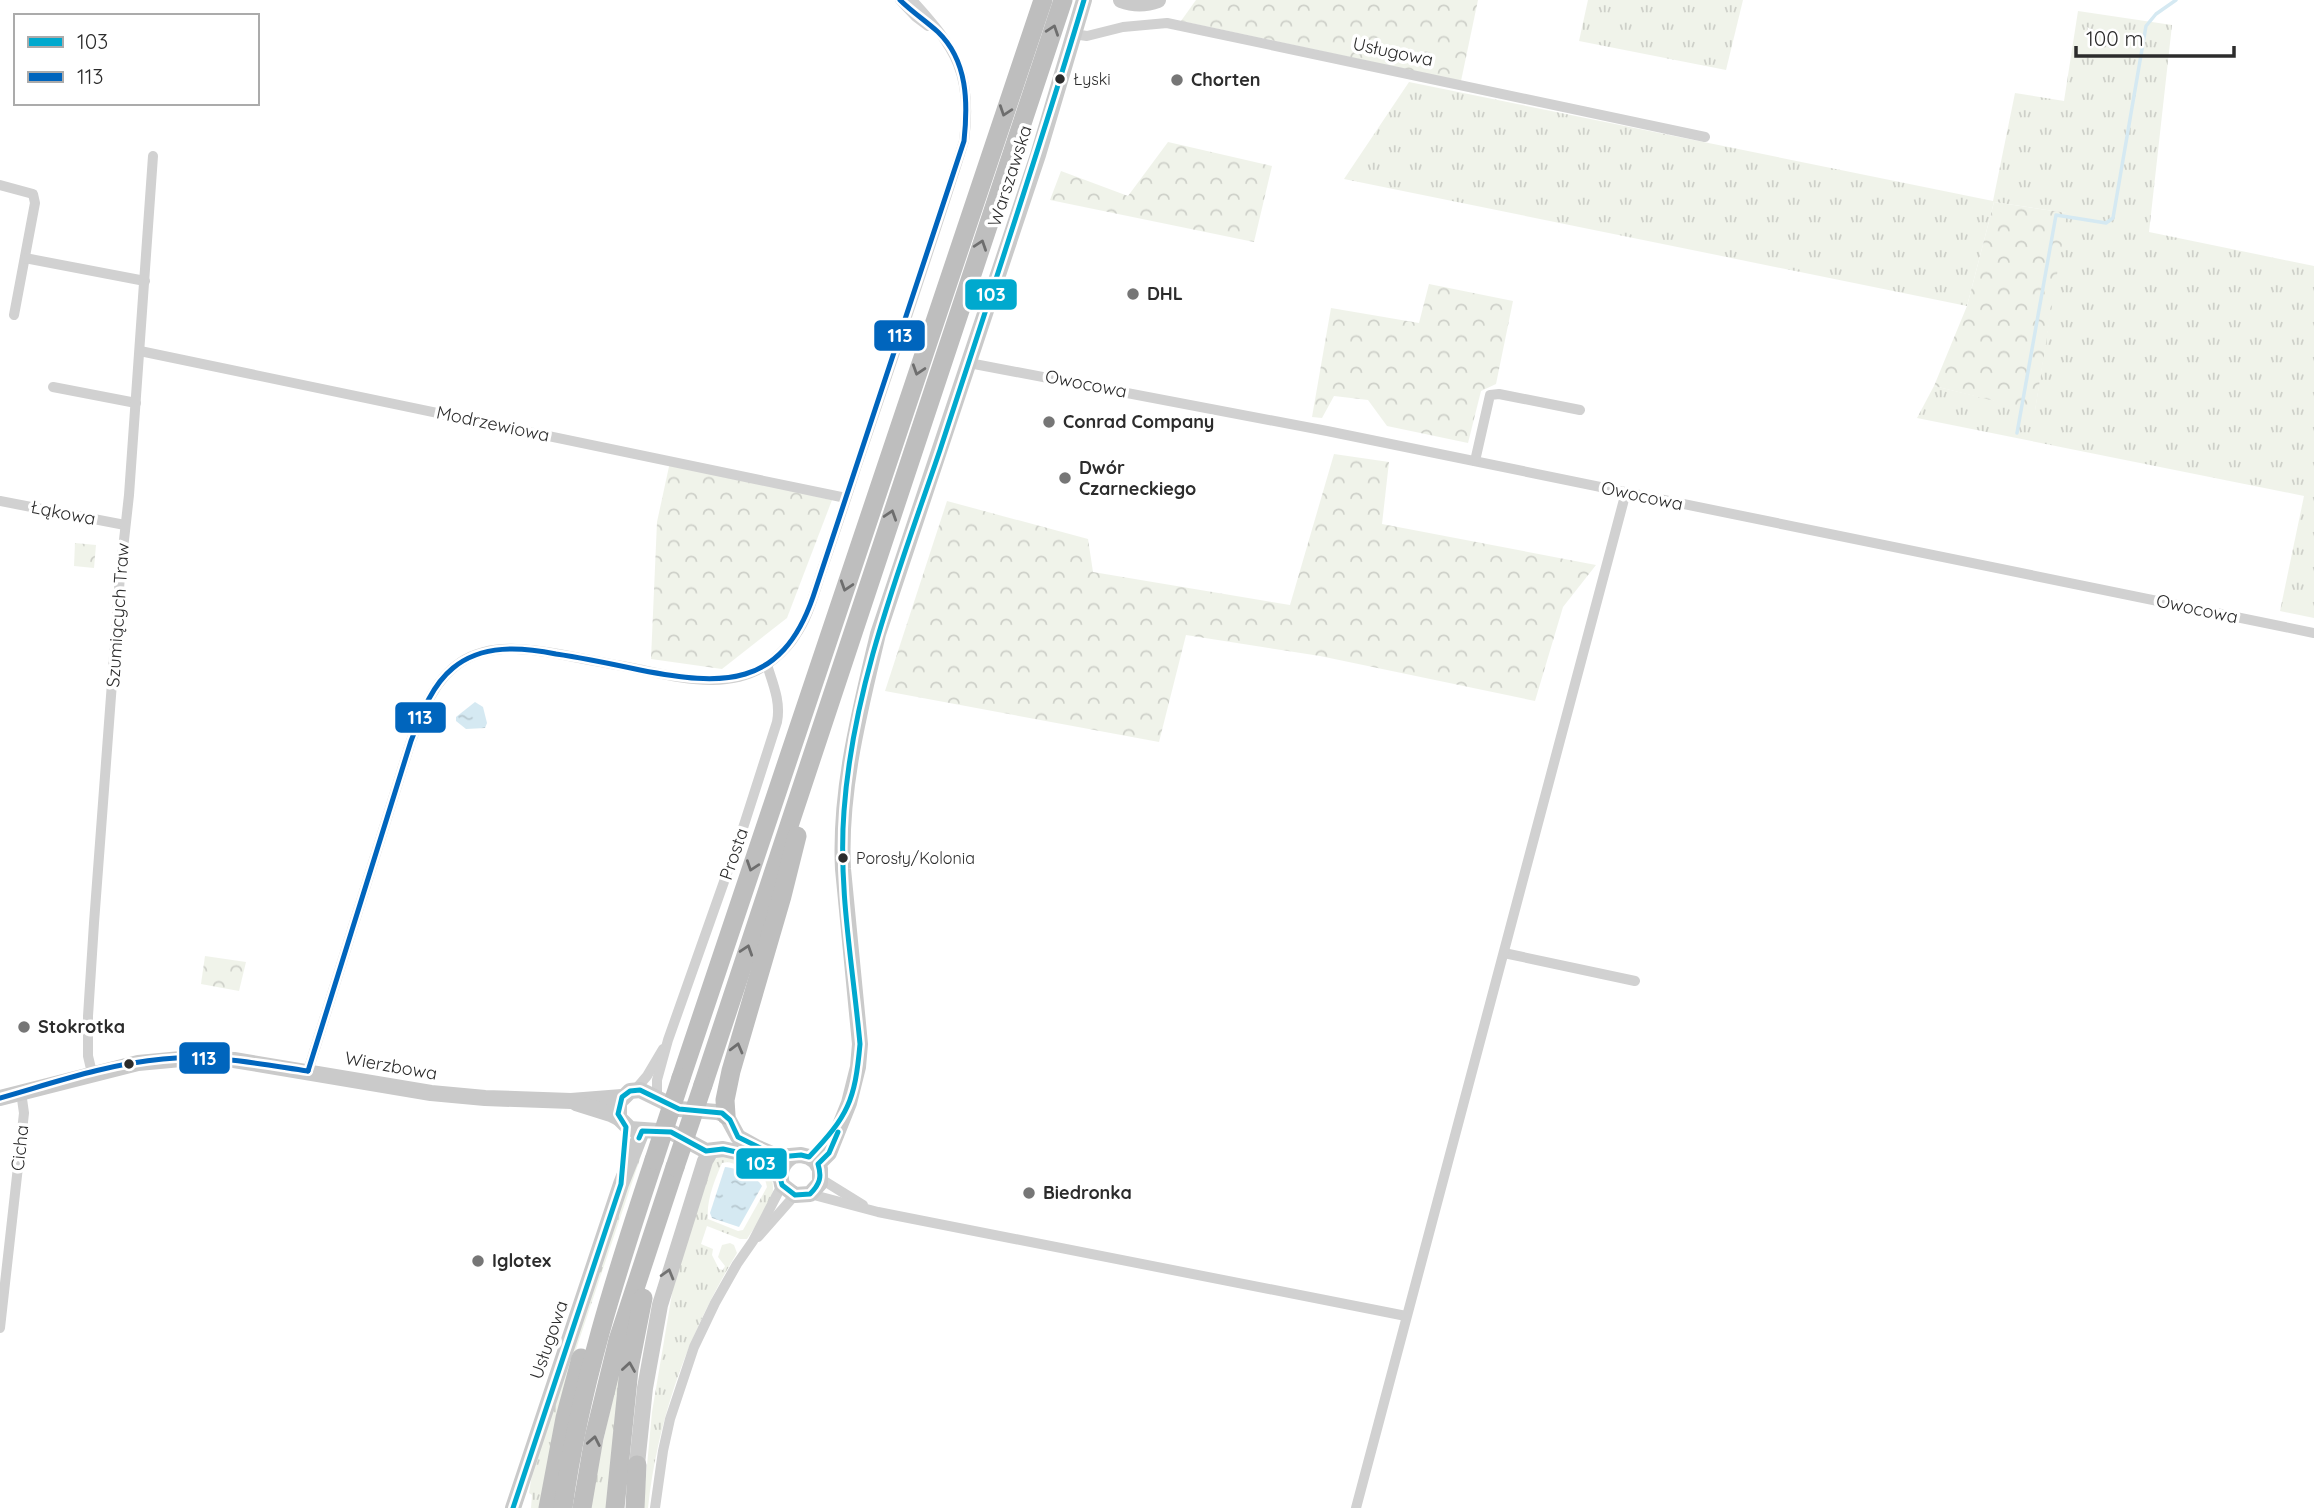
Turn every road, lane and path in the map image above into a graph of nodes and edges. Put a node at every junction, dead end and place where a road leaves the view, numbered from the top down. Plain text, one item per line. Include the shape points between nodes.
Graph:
1 (900, 0) edge
2 (912, 0) edge
3 (1043, 0) edge
4 (1063, 0) edge
5 (1084, 0) edge
6 (1121, 0) edge
7 (1158, 0) edge
8 (939, 33) junction
9 (1073, 34) junction
10 (1704, 137) dead end
11 (153, 156) dead end
12 (0, 185) edge
13 (25, 258) junction
14 (145, 281) junction
15 (14, 315) dead end
16 (140, 351) junction
17 (969, 363) junction
18 (53, 387) dead end
19 (136, 403) junction
20 (1580, 410) dead end
21 (1475, 461) junction
22 (1626, 492) junction
23 (846, 498) junction
24 (0, 501) edge
25 (125, 525) junction
26 (2314, 633) edge
27 (767, 665) junction
28 (817, 738) junction
29 (1504, 953) junction
30 (1635, 981) dead end
31 (668, 1040) junction
32 (308, 1071) junction
33 (92, 1073) junction
34 (21, 1092) junction
35 (628, 1094) junction
36 (0, 1098) edge
37 (657, 1098) junction
38 (571, 1101) junction
39 (729, 1123) junction
40 (629, 1125) junction
41 (717, 1150) junction
42 (810, 1164) junction
43 (792, 1188) junction
44 (664, 1203) junction
45 (871, 1210) junction
46 (753, 1241) junction
47 (622, 1257) junction
48 (1406, 1316) junction
49 (0, 1328) edge
50 (637, 1465) joint
51 (513, 1508) edge
52 (548, 1508) edge
53 (563, 1508) edge
54 (582, 1508) edge
55 (615, 1508) edge
56 (633, 1508) edge
57 (655, 1508) edge
58 (1356, 1508) edge

1 - 8 street
2 - 8 street
3 -> 47 highway, bridge
28 -> 4 highway
5 - 9 street, Warszawska
6 - 7 street via 1138,4
8 - 23 street via 965,79 964,141
9 - 10 street, Usługowa via 1087,36 1167,23
9 - 17 street, Warszawska
11 - 14 street, Szumiących Traw
12 - 13 street via 33,194
13 - 14 street
13 - 15 street
14 - 16 street, Szumiących Traw
16 - 19 street, Szumiących Traw
16 - 23 street, Modrzewiowa
17 - 21 street, Owocowa
17 - 42 street, Warszawska via 878,634 864,690 843,821 842,857 860,1044 854,1087 829,1153
18 - 19 street
19 - 25 street, Szumiących Traw
20 - 21 street via 1490,394
21 - 22 street, Owocowa
22 - 26 street, Owocowa
22 - 29 street
23 - 27 street via 801,626
24 - 25 street, Łąkowa
25 - 33 street, Szumiących Traw via 90,990 88,1056
27 - 31 street, Prosta via 776,694 777,722
27 - 32 street via 742,677 709,681 509,648 478,653 453,668 438,684 411,741
39 -> 28 highway via 725,1100 731,1071 782,896
44 -> 28 highway, bridge
29 - 30 street
29 - 48 street
31 - 35 street, Prosta via 641,1085
31 - 37 street, Prosta
32 - 33 street, Wierzbowa via 192,1058
32 - 38 street, Wierzbowa via 432,1093
33 - 34 street, Wierzbowa
34 - 36 street, Wierzbowa
34 - 49 street, Cicha via 24,1113
35 - 37 street via 645,1091
35 - 38 street, Wierzbowa
35 - 40 street, Usługowa via 618,1108
37 - 39 street via 679,1109 717,1112
38 - 40 street, Wierzbowa
39 - 41 street via 732,1139
39 - 42 street via 738,1137 763,1150
40 - 41 street, Wierzbowa via 671,1132 702,1149
40 - 51 street, Usługowa via 621,1184
41 - 43 street, Wierzbowa via 732,1149 762,1162
50 -> 41 street via 660,1304 705,1161
42 - 43 street via 816,1189
42 - 43 street via 783,1165
42 - 45 street
43 - 45 street
43 - 46 street
43 - 46 street via 772,1223
54 -> 44 highway via 618,1340
55 -> 44 highway via 629,1369
45 - 48 street
46 - 57 street via 694,1347 663,1451
47 - 52 highway via 573,1385
47 - 53 highway via 574,1442
48 - 58 street
50 - 56 highway

